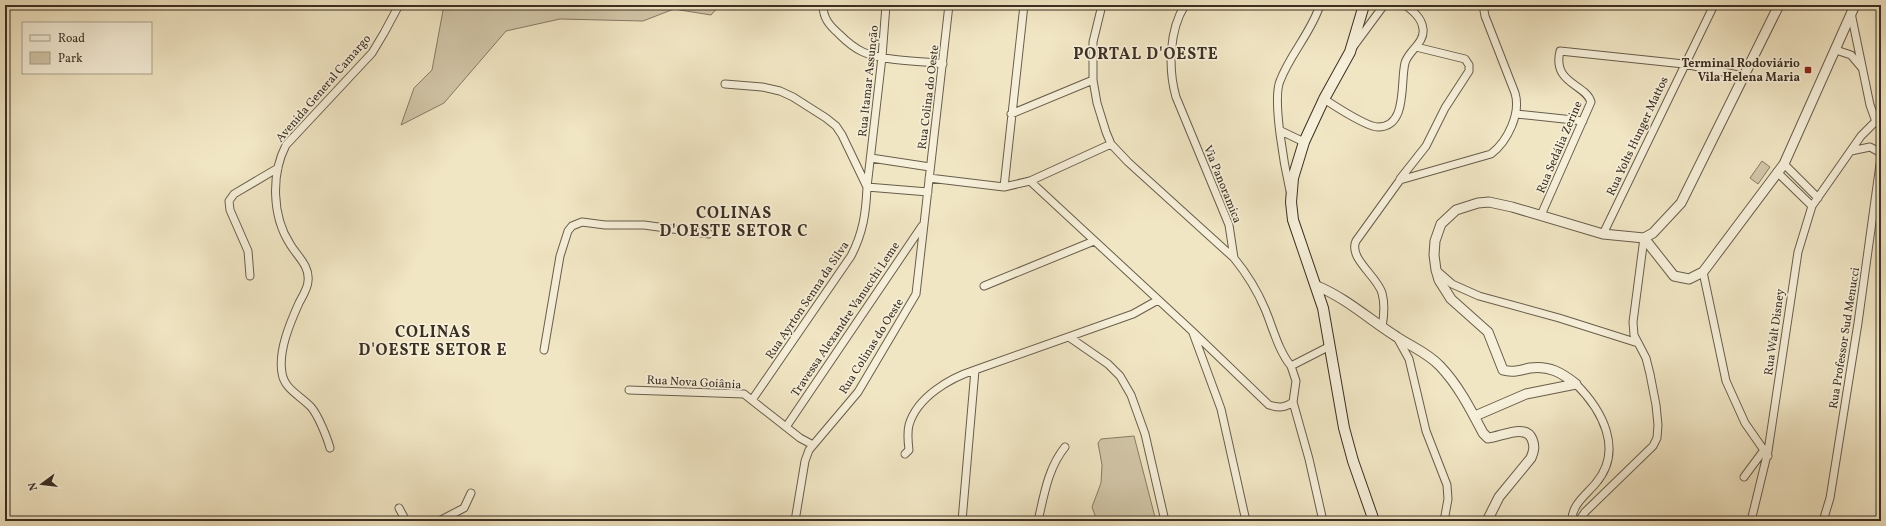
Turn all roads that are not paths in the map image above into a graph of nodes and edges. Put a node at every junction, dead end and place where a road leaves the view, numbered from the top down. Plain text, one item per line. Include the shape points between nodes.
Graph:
1 (399, 5) edge
2 (823, 5) edge
3 (886, 5) edge
4 (949, 5) edge
5 (1024, 5) edge
6 (1102, 5) edge
7 (1185, 5) edge
8 (1320, 5) edge
9 (1364, 5) edge
10 (1384, 5) edge
11 (1405, 5) edge
12 (1484, 5) edge
13 (1714, 5) edge
14 (1779, 5) edge
15 (1853, 9) edge
16 (1416, 46) junction
17 (1836, 50) junction
18 (1350, 52) junction
19 (882, 57) junction
20 (943, 64) junction
21 (1684, 64) junction
22 (1863, 70) junction
23 (1743, 76) junction
24 (1093, 80) junction
25 (725, 84) dead end
26 (1324, 99) junction
27 (1011, 114) junction
28 (1516, 114) junction
29 (1878, 118) edge
30 (1583, 121) junction
31 (1881, 126) edge
32 (1281, 131) junction
33 (1304, 142) junction
34 (1112, 144) junction
35 (1851, 151) junction
36 (1881, 153) edge
37 (1881, 157) edge
38 (871, 158) junction
39 (1784, 164) junction
40 (278, 168) junction
41 (930, 168) junction
42 (1778, 172) junction
43 (929, 178) junction
44 (1400, 180) junction
45 (1030, 181) junction
46 (1004, 187) junction
47 (867, 188) junction
48 (928, 192) junction
49 (1291, 196) junction
50 (1818, 198) junction
51 (1812, 206) junction
52 (1541, 215) junction
53 (923, 224) junction
54 (709, 234) dead end
55 (1603, 234) junction
56 (1644, 238) junction
57 (1094, 241) junction
58 (1234, 258) junction
59 (1436, 270) junction
60 (1703, 272) junction
61 (250, 276) dead end
62 (984, 286) dead end
63 (1317, 286) junction
64 (1158, 300) junction
65 (1382, 327) junction
66 (1192, 331) junction
67 (1069, 337) junction
68 (1398, 338) junction
69 (1638, 343) junction
70 (1330, 346) junction
71 (544, 350) dead end
72 (1291, 366) junction
73 (975, 370) junction
74 (1576, 384) junction
75 (629, 390) dead end
76 (752, 400) junction
77 (1293, 402) junction
78 (1475, 416) junction
79 (786, 427) junction
80 (813, 445) junction
81 (1065, 447) dead end
82 (330, 448) dead end
83 (1766, 453) junction
84 (905, 454) dead end
85 (1744, 477) dead end
86 (471, 493) dead end
87 (399, 508) dead end
88 (406, 521) edge
89 (439, 521) edge
90 (795, 521) edge
91 (962, 521) edge
92 (1038, 521) edge
93 (1165, 521) edge
94 (1246, 521) edge
95 (1323, 521) edge
96 (1374, 521) edge
97 (1444, 521) edge
98 (1487, 521) edge
99 (1572, 521) edge
100 (1579, 521) edge
101 (1751, 521) edge
102 (1823, 521) edge

1 - 40 street, Avenida General Camargo via 372,53 286,145
2 - 19 street via 828,23 846,41 864,52
3 - 19 street, Rua Itamar Assunção
4 - 20 street, Rua Colina do Oeste
5 - 27 street
6 - 24 street via 1093,42
7 - 58 street, Via Panoramica via 1172,46 1172,82 1230,224
8 - 32 street via 1309,31 1279,83 1277,106
9 - 18 main road
10 - 18 street
11 - 16 street via 1418,16 1424,29 1423,36
12 - 28 street via 1485,16 1515,93 1518,106
13 - 21 street, Rua Yolts Hunger Mattos
14 - 23 street
15 - 17 street
15 - 22 street
16 - 26 street via 1405,62 1400,108 1390,124 1371,126
16 - 44 street via 1465,59 1470,71 1445,108 1426,146
17 - 22 street via 1851,55
17 - 39 street
18 - 26 main road
19 - 20 street
19 - 38 street, Rua Itamar Assunção
20 - 41 street, Rua Colina do Oeste
21 - 23 street
21 - 30 street, Rua Sedália Zerine via 1560,52 1559,65 1565,77 1590,101
21 - 55 street, Rua Yolts Hunger Mattos
22 - 29 street via 1870,105
23 - 56 street via 1681,203 1659,228
24 - 27 street
24 - 34 street via 1097,103
25 - 47 street via 780,91 826,118 842,135
26 - 33 main road
27 - 46 street
28 - 30 street
28 - 44 street via 1501,144 1491,154
29 - 31 street
29 - 35 street, Rua Walt Disney
30 - 52 street, Rua Sedália Zerine
32 - 33 street
32 - 49 street via 1285,172
33 - 49 main road
34 - 45 street
34 - 58 street via 1128,162
35 - 36 street via 1870,147
35 - 50 street, Rua Walt Disney
37 - 102 street, Rua Professor Sud Menucci via 1858,323 1830,498
38 - 41 street
38 - 47 street, Rua Ayrton Senna da Silva
39 - 42 street
39 - 50 street
40 - 61 street via 234,194 229,201 230,210 248,251
40 - 82 street, Avenida General Camargo via 278,213 289,243 307,271 309,282 292,319 283,351 282,373 287,387 312,408
41 - 43 street, Rua Colina do Oeste
42 - 51 street
42 - 60 street
43 - 46 street
43 - 48 street, Rua Colina do Oeste
44 - 65 street via 1354,245 1357,256 1382,292
45 - 46 street
45 - 57 street
47 - 48 street
47 - 76 street, Rua Ayrton Senna da Silva via 864,226 851,256
48 - 53 street, Rua Colinas do Oeste
49 - 63 main road via 1293,220
50 - 51 street, Rua Walt Disney
51 - 83 street, Rua Walt Disney via 1798,252
52 - 55 street
52 - 59 street via 1488,202 1456,210 1438,230 1434,255
53 - 79 street, Travessa Alexandre Vanucchi Leme
53 - 80 street, Rua Colinas do Oeste via 918,285 912,303 858,392
54 - 71 street via 644,225 582,222 572,226 560,256
55 - 56 street
56 - 60 street via 1674,276 1689,279
56 - 69 street via 1632,322
57 - 62 street
57 - 64 street
58 - 72 street via 1251,279
59 - 69 street via 1452,284 1479,296
59 - 74 street via 1451,299 1488,332 1503,370 1515,372 1539,367 1549,368 1558,371
60 - 83 street via 1726,381 1744,423
63 - 65 street via 1332,292
63 - 70 main road
64 - 66 street
64 - 67 street via 1133,314
65 - 68 street
66 - 77 street via 1269,405 1277,408
66 - 94 street via 1221,409
67 - 73 street
67 - 93 street via 1108,364 1120,376 1131,395 1145,434
68 - 78 street via 1425,353 1440,366 1453,381
68 - 97 street via 1409,359 1426,431 1447,485 1448,499
69 - 100 street via 1646,358 1650,374 1658,425 1657,438 1653,446 1585,512
70 - 72 street
70 - 96 main road via 1344,428
72 - 77 street via 1296,382
73 - 84 street via 955,376 941,385 916,410 908,427 909,450
73 - 91 street
74 - 78 street via 1526,394
74 - 99 street via 1600,412 1609,442 1605,470 1577,504
75 - 76 street, Rua Nova Goiânia via 739,393
76 - 79 street, Rua Nova Goiânia
77 - 95 street
78 - 98 street via 1488,438 1518,431 1531,435 1534,442 1531,458 1499,497
79 - 80 street, Rua Nova Goiânia
80 - 90 street, Rua Colinas do Oeste via 805,461
81 - 92 street via 1054,464 1047,482
83 - 85 street
83 - 101 street, Rua Walt Disney
86 - 89 street via 464,508
87 - 88 street

